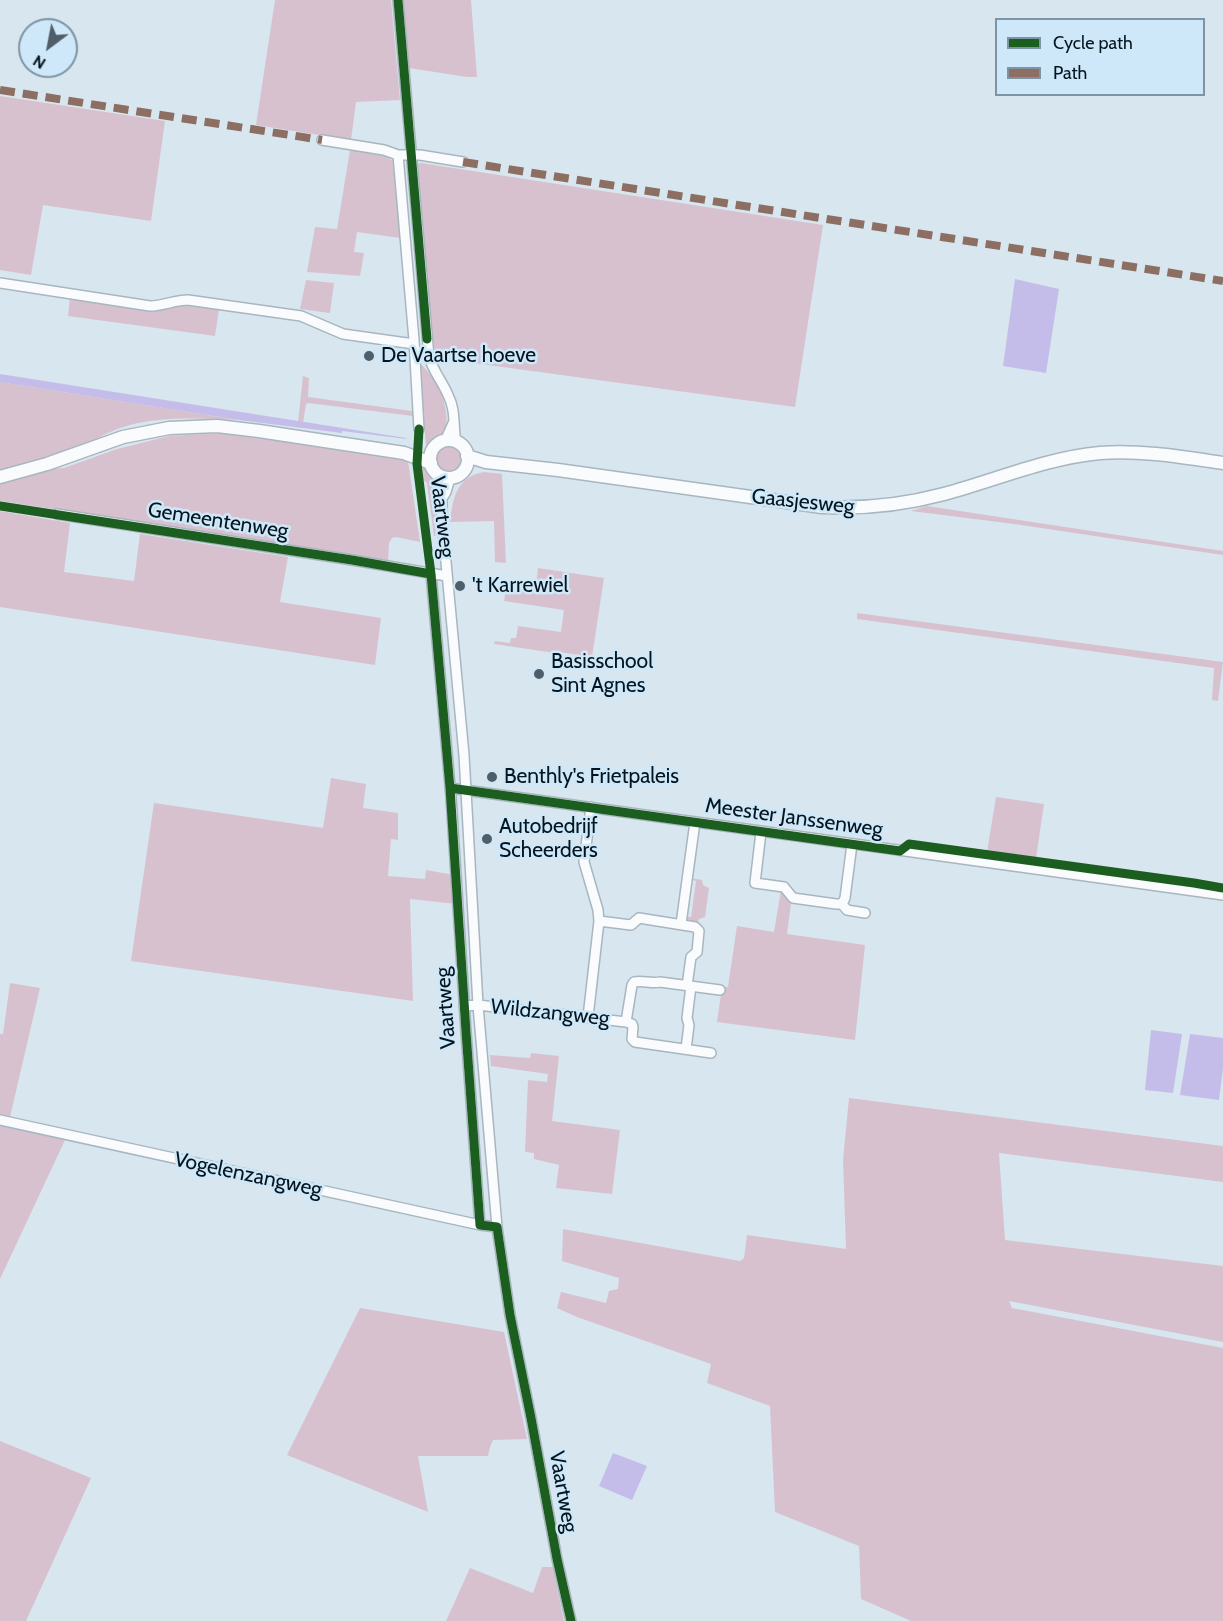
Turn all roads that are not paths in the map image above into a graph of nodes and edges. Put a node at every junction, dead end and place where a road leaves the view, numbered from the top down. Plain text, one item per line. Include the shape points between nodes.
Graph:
1 (398, 0) edge
2 (322, 140) dead end
3 (398, 155) junction
4 (411, 156) junction
5 (463, 162) dead end
6 (0, 283) edge
7 (427, 339) junction
8 (414, 342) junction
9 (419, 429) dead end
10 (451, 442) junction
11 (431, 457) junction
12 (467, 461) junction
13 (1223, 463) edge
14 (0, 477) edge
15 (445, 477) junction
16 (57, 514) dead end
17 (431, 574) junction
18 (447, 576) junction
19 (450, 788) junction
20 (466, 790) junction
21 (591, 807) junction
22 (695, 822) junction
23 (761, 832) junction
24 (852, 844) junction
25 (1223, 895) edge
26 (842, 904) junction
27 (865, 913) dead end
28 (599, 921) junction
29 (681, 924) junction
30 (689, 986) junction
31 (720, 990) dead end
32 (478, 1005) junction
33 (464, 1006) junction
34 (588, 1017) junction
35 (626, 1022) junction
36 (686, 1049) junction
37 (711, 1053) dead end
38 (0, 1120) edge
39 (480, 1225) junction
40 (497, 1227) junction
41 (571, 1621) edge

1 - 4 street
2 - 3 street
3 - 4 street
3 - 8 street
4 - 5 street
4 - 7 street
6 - 8 street via 150,306 188,300 301,316 343,333
7 - 8 street
7 - 10 street via 432,368 453,409
8 - 9 street
10 - 11 main road via 435,446
10 - 12 main road via 463,447
11 - 14 main road via 237,428 170,428 123,437
11 - 15 main road via 435,472
12 - 13 main road, Gaasjesweg via 855,508 909,503 1048,462 1099,453 1148,452
12 - 15 main road via 460,474
15 - 18 street, Vaartweg via 440,490
16 - 17 street, Gemeentenweg
17 - 18 street, Gemeentenweg
17 - 19 street, Vaartweg
18 - 20 street, Vaartweg
19 - 20 street
19 - 33 street, Vaartweg
20 - 21 street, Meester Janssenweg
20 - 32 street, Vaartweg
21 - 22 street, Meester Janssenweg
21 - 28 street via 584,862
22 - 23 street, Meester Janssenweg
22 - 29 street
23 - 24 street, Meester Janssenweg
23 - 26 street via 755,883 784,887 793,898
24 - 25 street, Meester Janssenweg
24 - 26 street
26 - 27 street via 847,910
28 - 29 street via 631,925 639,918
28 - 34 street
29 - 30 street via 692,925 700,934 697,952 691,957
30 - 31 street
30 - 35 street via 634,982
30 - 36 street
32 - 33 street, Vaartweg
32 - 34 street, Wildzangweg
32 - 40 street, Vaartweg
33 - 39 street, Vaartweg
34 - 35 street, Wildzangweg
35 - 36 street, Wildzangweg via 632,1024 635,1042
36 - 37 street, Wildzangweg
38 - 39 street, Vogelenzangweg
39 - 40 street, Vogelenzangweg
40 - 41 street, Vaartweg via 510,1315

